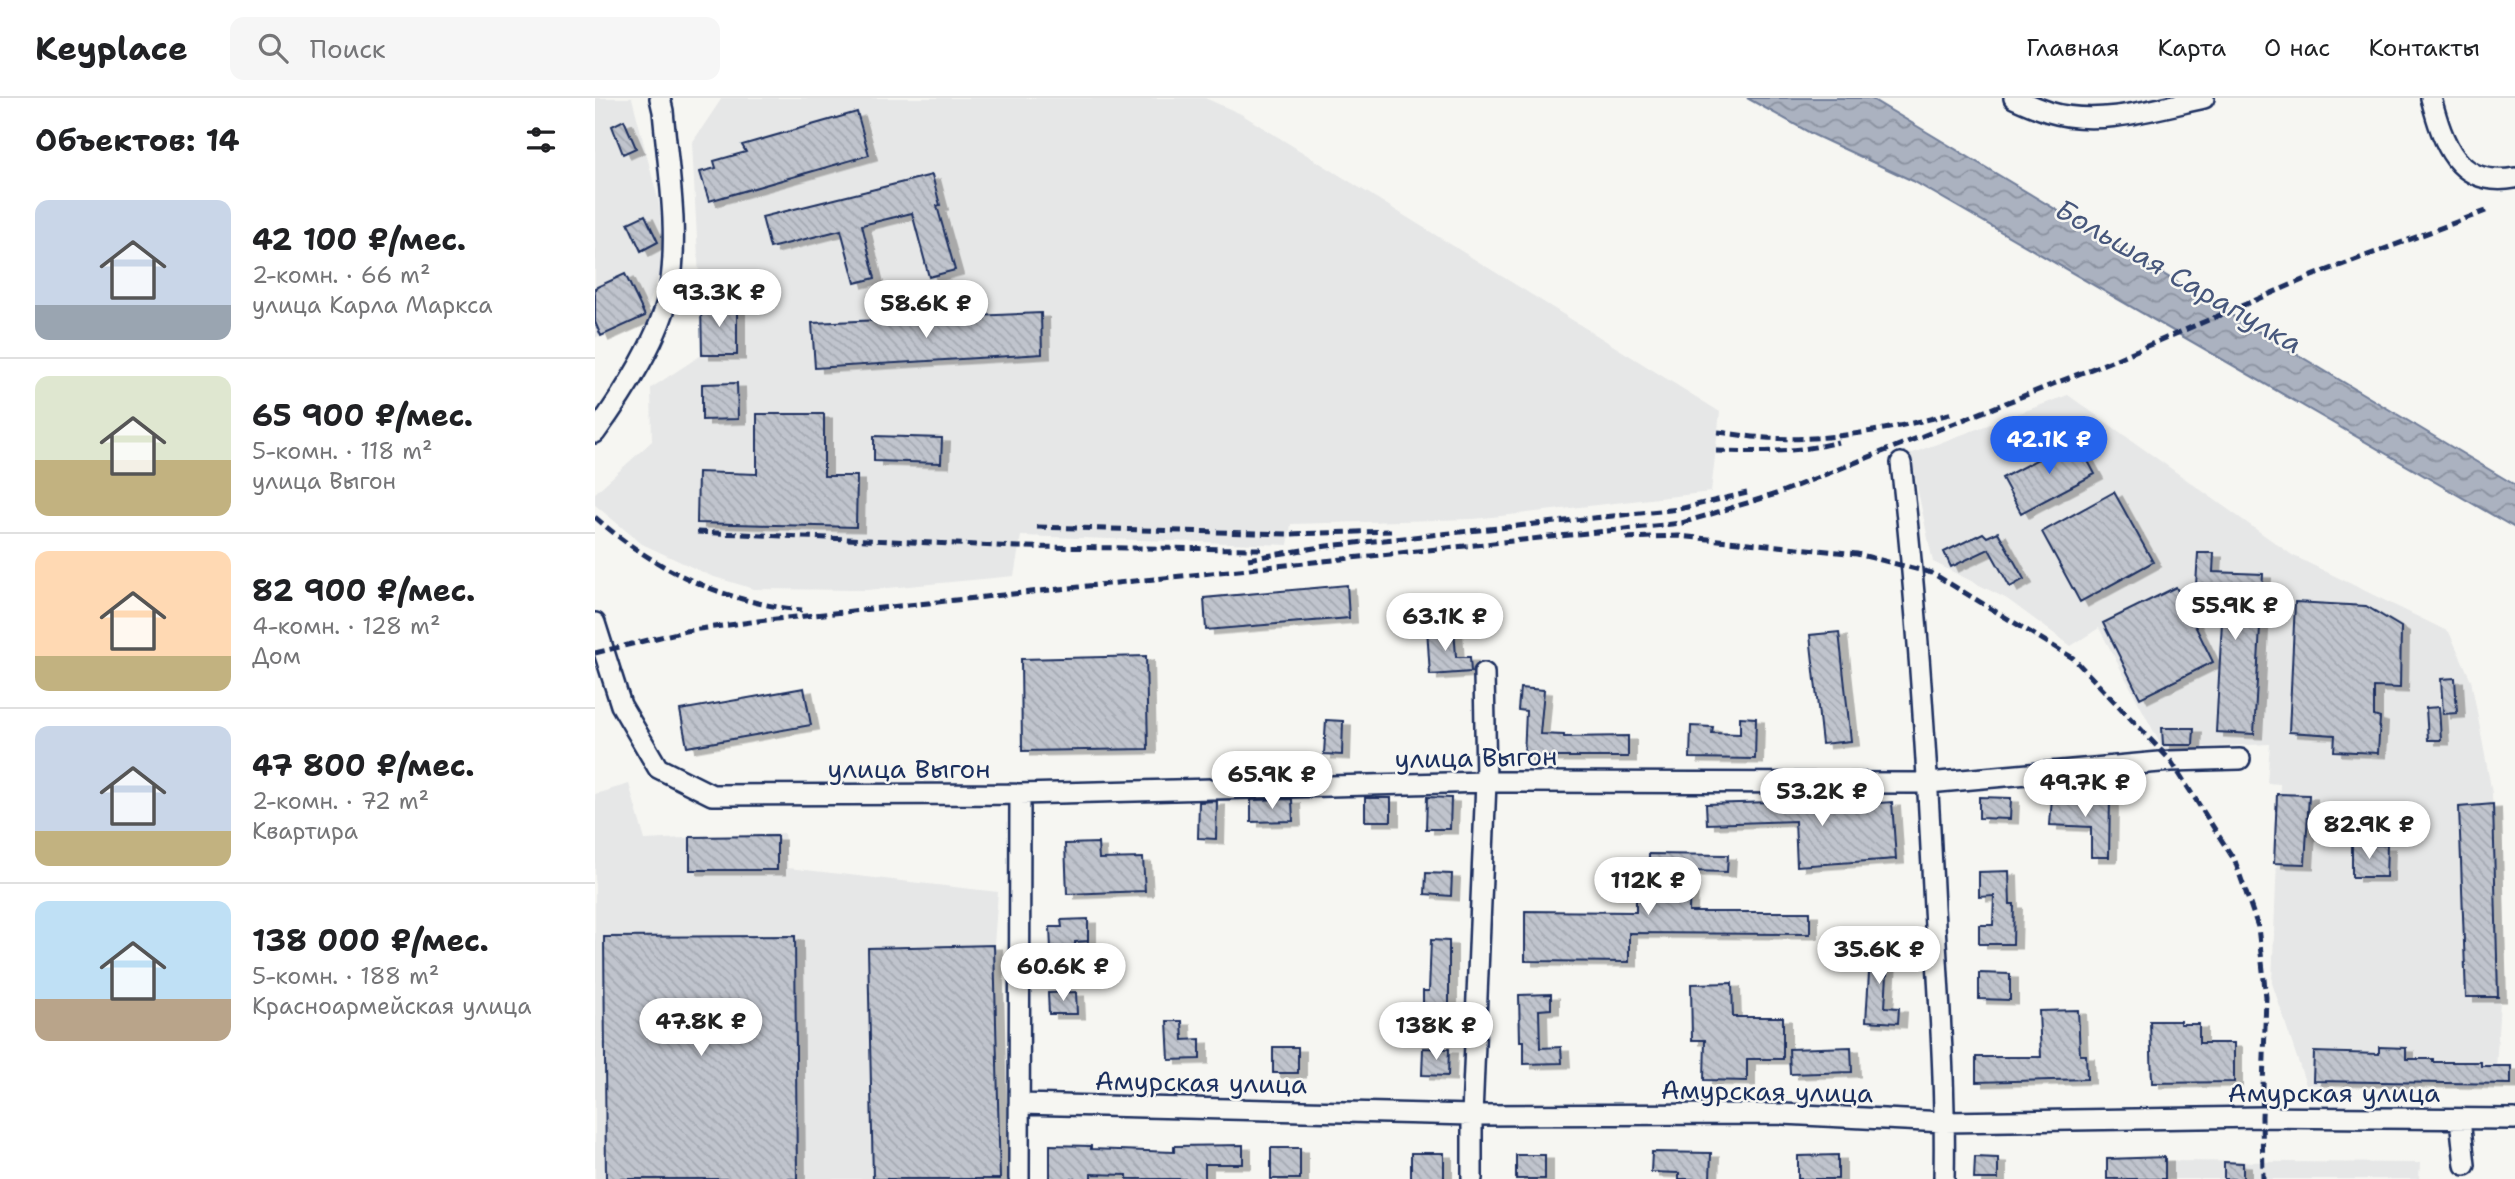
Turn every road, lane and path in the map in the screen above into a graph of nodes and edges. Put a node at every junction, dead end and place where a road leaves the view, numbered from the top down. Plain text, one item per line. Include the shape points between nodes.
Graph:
1 (660, 98) edge
2 (2014, 98) edge
3 (2204, 98) edge
4 (2431, 98) edge
5 (2515, 178) edge
6 (595, 433) edge
7 (1901, 463) dead end
8 (595, 623) edge
9 (1483, 673) dead end
10 (2240, 759) dead end
11 (1486, 782) junction
12 (1928, 783) junction
13 (1020, 794) junction
14 (1019, 1104) junction
15 (1472, 1115) junction
16 (2461, 1119) junction
17 (2515, 1119) edge
18 (1945, 1122) junction
19 (2465, 1165) dead end
20 (1019, 1179) edge
21 (1472, 1179) edge
22 (1944, 1179) edge

1 - 6 street via 673,231 670,289 653,339
2 - 3 street via 2050,113 2098,117
4 - 5 street via 2441,137 2452,156 2483,177
7 - 12 street
8 - 13 street, улица Выгон via 621,705 658,768 712,795
9 - 11 street
10 - 12 street, улица Выгон
11 - 12 street, улица Выгон
11 - 13 street, улица Выгон
11 - 15 street
12 - 18 street
13 - 14 street
14 - 15 street, Амурская улица
14 - 20 street
15 - 18 street, Амурская улица via 1783,1114
15 - 21 street
16 - 17 street, Амурская улица
16 - 18 street, Амурская улица
16 - 19 street
18 - 22 street

